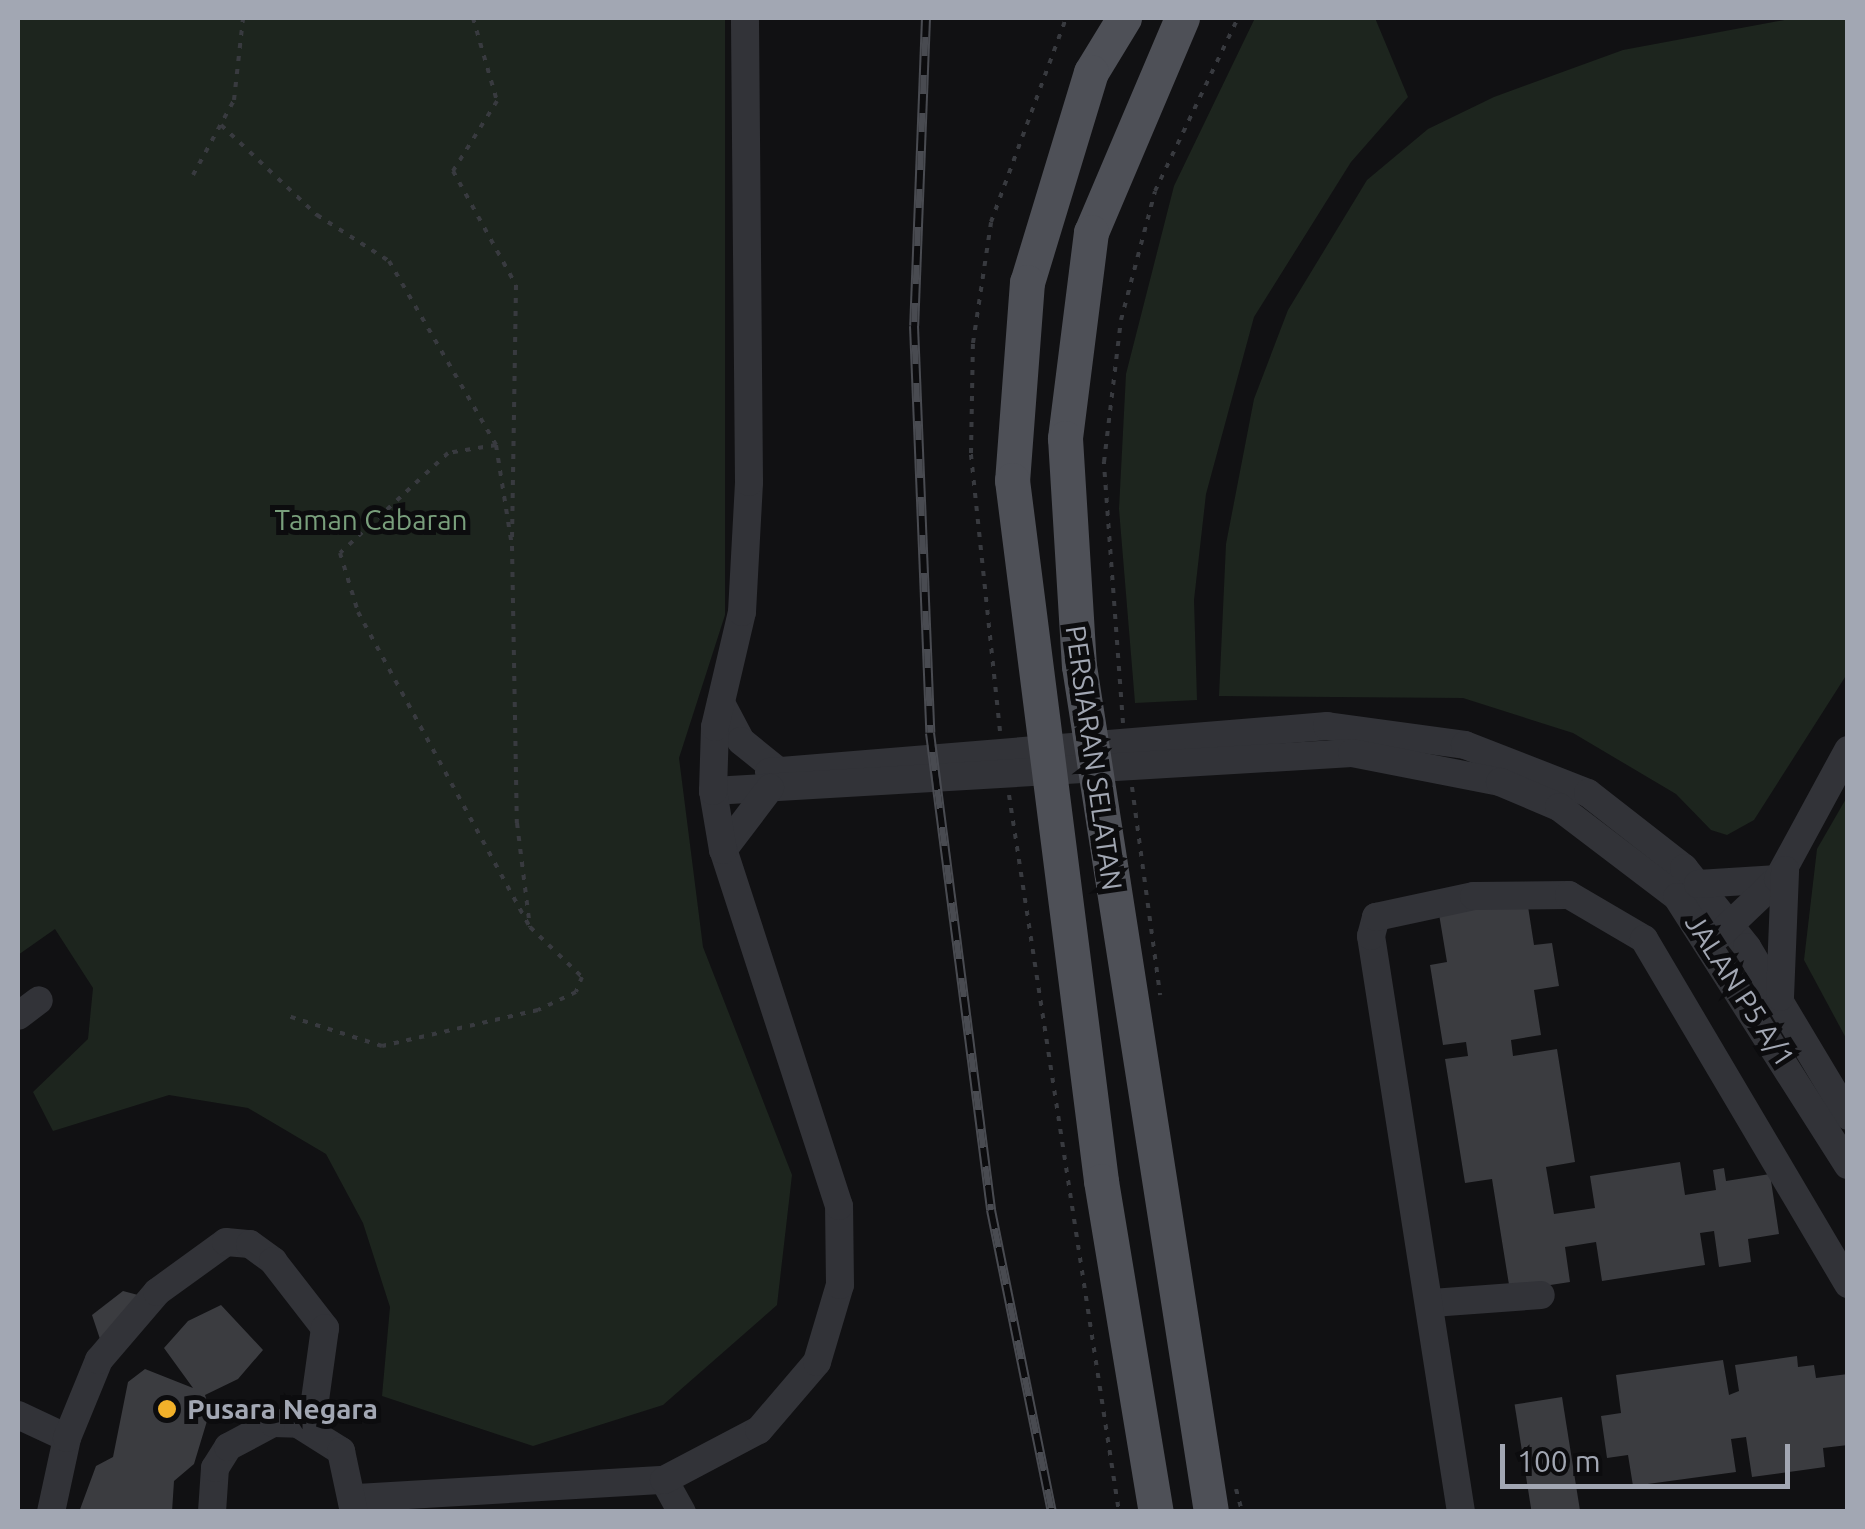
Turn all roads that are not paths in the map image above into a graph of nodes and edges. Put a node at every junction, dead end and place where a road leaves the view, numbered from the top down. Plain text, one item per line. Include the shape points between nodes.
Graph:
1 (745, 18) edge
2 (1108, 18) edge
3 (1124, 18) edge
4 (1182, 18) edge
5 (1091, 72) junction
6 (721, 704) junction
7 (1259, 743) junction
8 (1848, 750) edge
9 (774, 780) junction
10 (713, 783) junction
11 (723, 850) junction
12 (1782, 874) junction
13 (1698, 884) junction
14 (1722, 933) junction
15 (1780, 1003) junction
16 (1848, 1116) edge
17 (1848, 1166) edge
18 (1848, 1284) edge
19 (1541, 1295) dead end
20 (1432, 1303) junction
21 (18, 1415) edge
22 (310, 1429) junction
23 (67, 1438) junction
24 (664, 1480) junction
25 (522, 1500) edge
26 (356, 1505) edge
27 (51, 1512) edge
28 (212, 1512) edge
29 (682, 1512) edge
30 (1156, 1512) edge
31 (1211, 1512) edge
32 (1461, 1512) edge

1 - 6 street via 749,482 742,612
2 - 5 main road
3 - 5 main road, PERSIARAN SELATAN
4 - 31 main road, PERSIARAN SELATAN via 1091,232 1065,438 1079,666
5 - 30 main road, PERSIARAN SELATAN via 1027,282 1012,480 1098,1162
6 - 9 street via 740,740
6 - 10 street
7 - 9 street
7 - 13 street, JALAN P5 A/1 via 1379,730 1465,744 1588,793
7 - 14 street, JALAN P5 A/1 via 1500,782 1559,807 1643,864
8 - 12 street
9 - 10 street
9 - 11 street
10 - 11 street
11 - 24 street via 839,1206 840,1285 817,1362 758,1430
12 - 13 street
12 - 14 street
12 - 15 street
13 - 14 street, JALAN P5 A/1
14 - 15 street, JALAN P5 A/1
14 - 17 street, JALAN P5 A/1
15 - 16 street, JALAN P5 A/1
18 - 20 street via 1644,940 1569,895 1474,896 1391,909 1376,917 1371,936
19 - 20 street
20 - 32 street
21 - 23 street
22 - 23 street via 326,1328 273,1260 250,1244 226,1242 204,1250 121,1328
22 - 26 street via 341,1450
22 - 28 street via 273,1424 228,1447 215,1468
23 - 27 street
24 - 25 street
24 - 29 street
25 - 26 street

